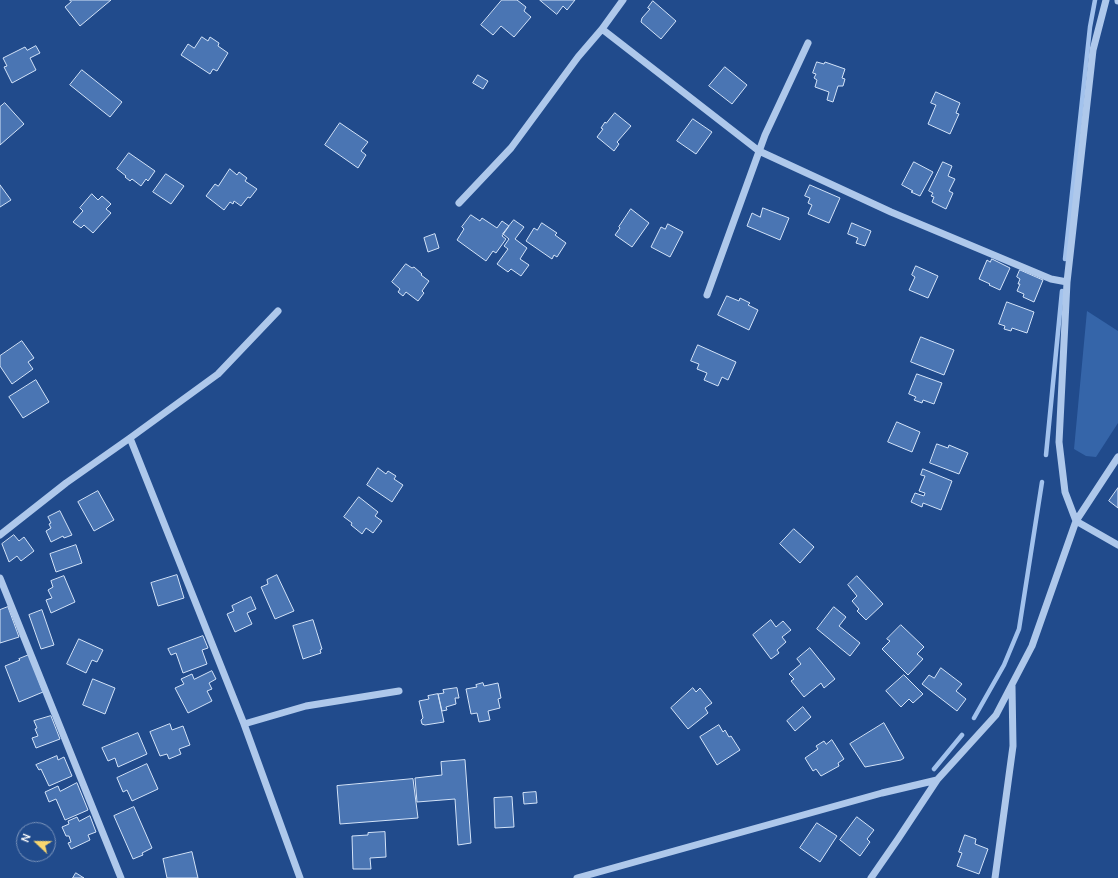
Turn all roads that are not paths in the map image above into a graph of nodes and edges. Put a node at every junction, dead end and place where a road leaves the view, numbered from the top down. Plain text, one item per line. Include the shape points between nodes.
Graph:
1 (623, 0) edge
2 (1106, 0) edge
3 (602, 29) junction
4 (808, 43) dead end
5 (759, 151) junction
6 (459, 203) dead end
7 (1067, 282) junction
8 (707, 295) dead end
9 (278, 311) dead end
10 (130, 438) junction
11 (1118, 457) edge
12 (1076, 521) junction
13 (0, 535) edge
14 (1118, 545) edge
15 (0, 578) edge
16 (1012, 683) junction
17 (399, 691) dead end
18 (244, 724) junction
19 (937, 780) junction
20 (121, 878) edge
21 (300, 878) edge
22 (577, 878) edge
23 (871, 878) edge
24 (995, 878) edge

1 - 3 street
2 - 7 street via 1093,50
3 - 5 street
3 - 6 street via 578,57 511,148
4 - 5 street
5 - 7 street via 891,212 1051,279
5 - 8 street
7 - 12 street via 1059,442 1065,492
9 - 10 street via 218,374
10 - 13 street via 66,483
10 - 18 street
11 - 12 street
12 - 14 street
12 - 16 street via 1032,646
15 - 20 street
16 - 19 street via 996,716
16 - 24 street via 1013,746
17 - 18 street via 306,706
18 - 21 street
19 - 22 street
19 - 23 street

